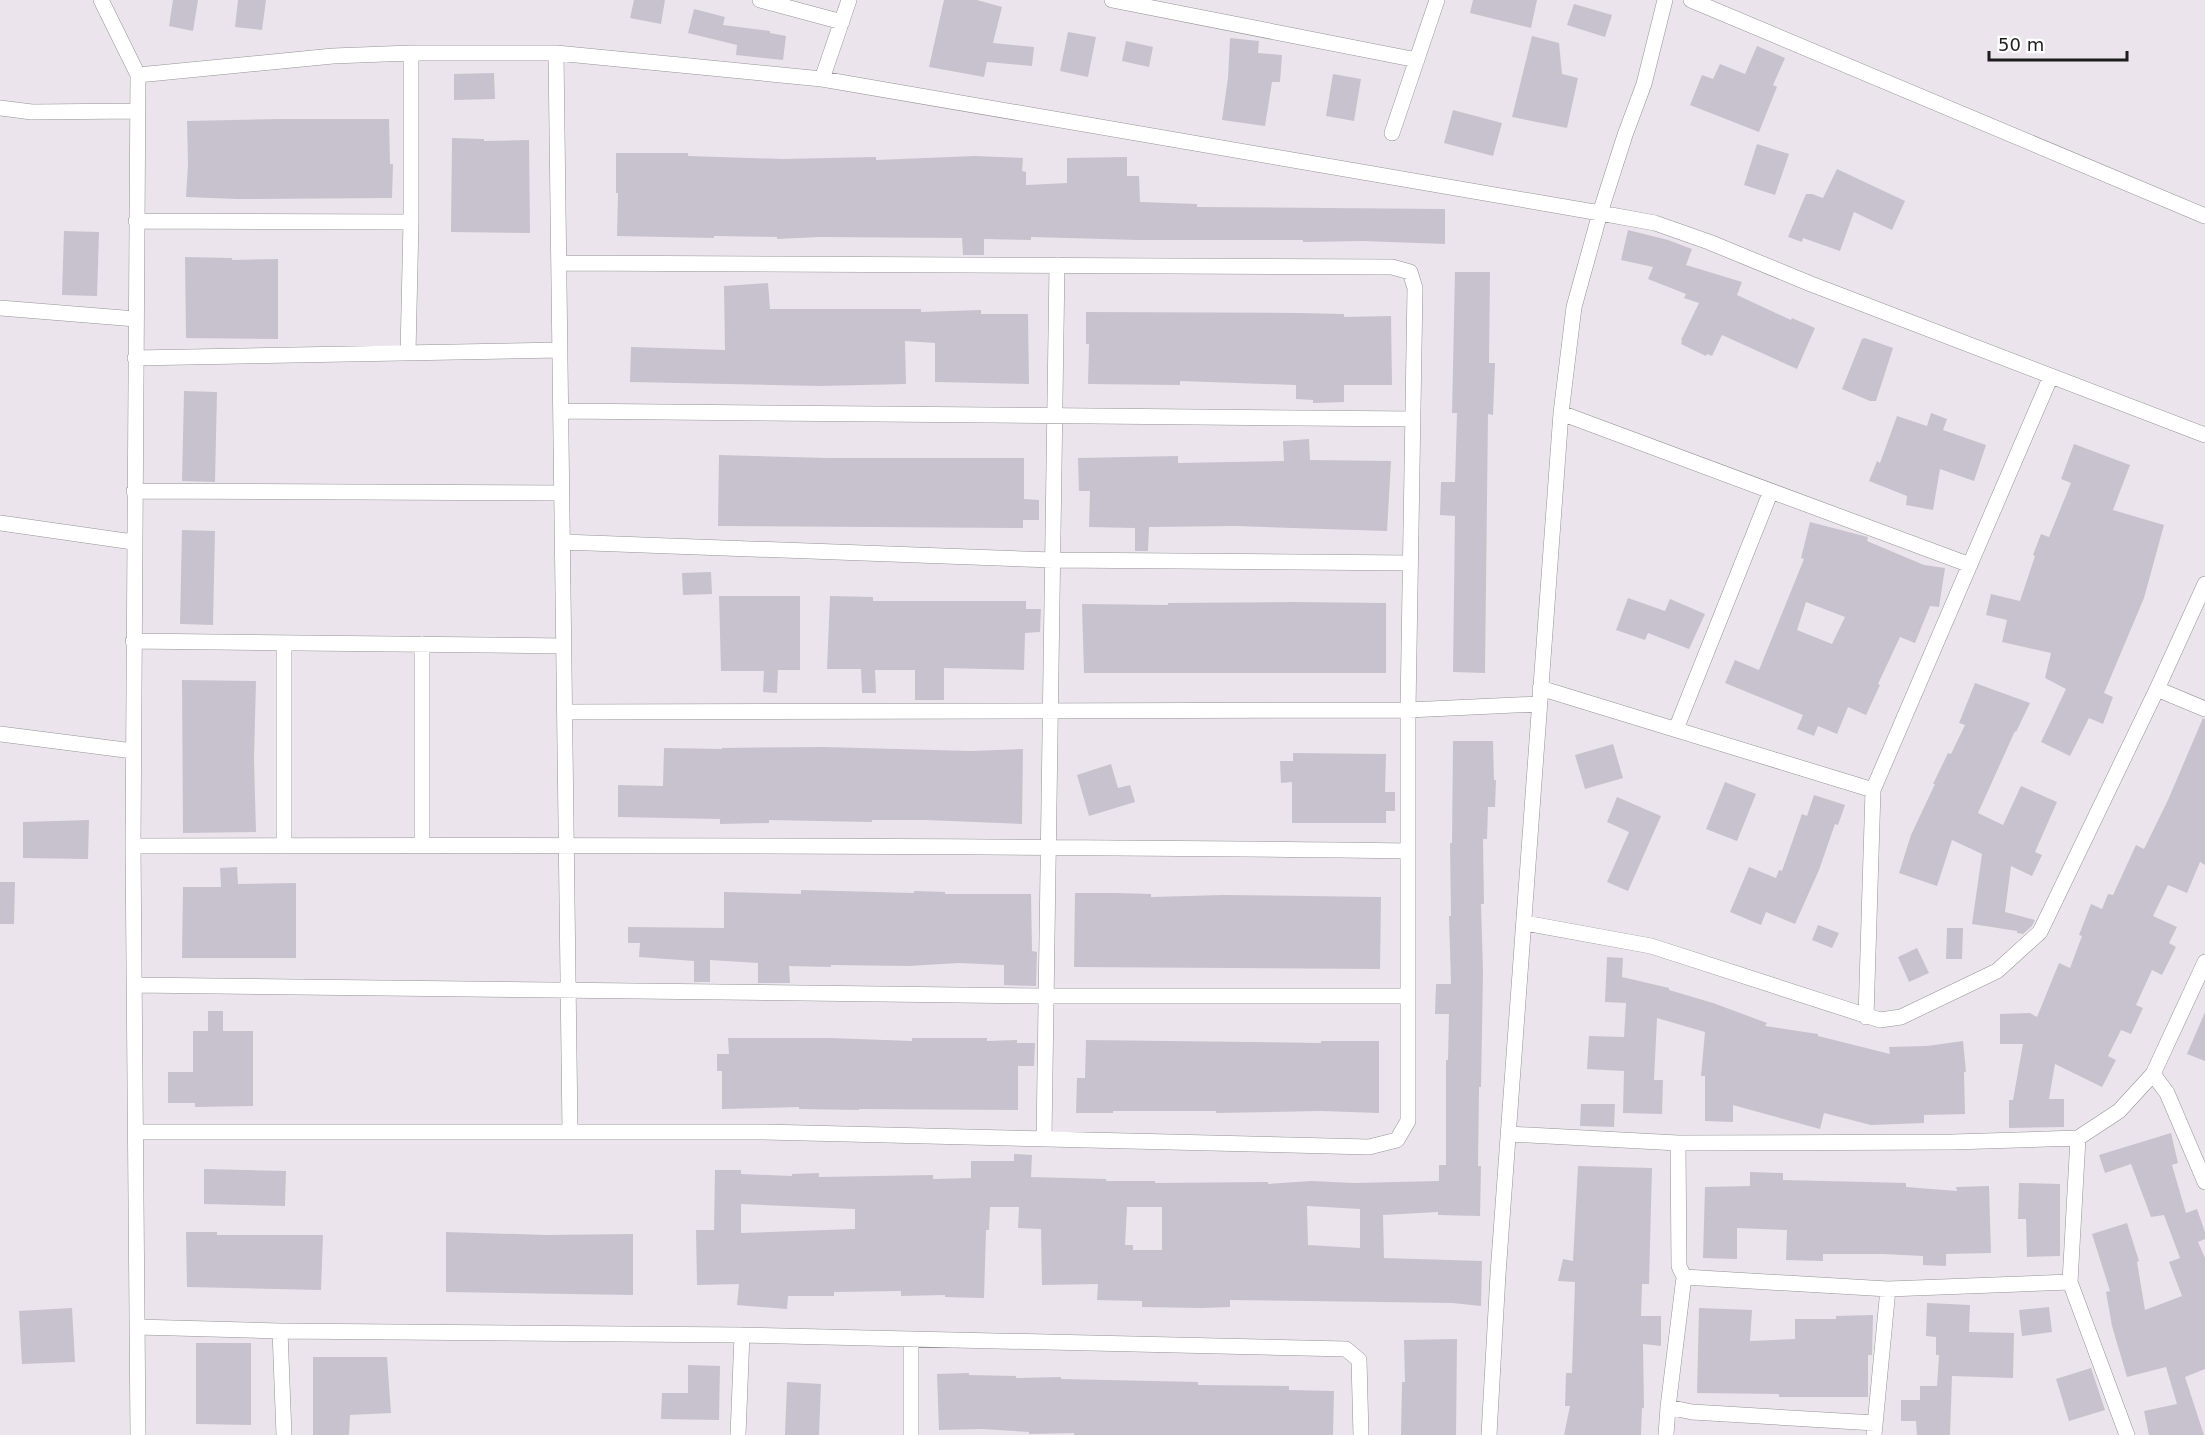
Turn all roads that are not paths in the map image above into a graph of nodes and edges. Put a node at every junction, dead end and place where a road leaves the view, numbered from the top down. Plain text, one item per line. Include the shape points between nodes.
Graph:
1 (101, 0) edge
2 (760, 0) edge
3 (849, 0) edge
4 (1112, 0) edge
5 (1437, 0) edge
6 (1665, 0) edge
7 (1691, 0) edge
8 (842, 21) junction
9 (411, 53) junction
10 (556, 53) junction
11 (1417, 60) junction
12 (138, 75) junction
13 (822, 80) junction
14 (0, 108) edge
15 (137, 111) junction
16 (1392, 133) dead end
17 (1600, 213) junction
18 (2205, 216) edge
19 (136, 221) junction
20 (411, 222) junction
21 (559, 263) junction
22 (1057, 265) junction
23 (0, 308) edge
24 (136, 319) junction
25 (560, 350) junction
26 (408, 353) junction
27 (135, 358) junction
28 (2051, 376) junction
29 (561, 411) junction
30 (1560, 413) junction
31 (1055, 416) junction
32 (1413, 419) junction
33 (2205, 435) edge
34 (134, 491) junction
35 (1771, 491) junction
36 (562, 493) junction
37 (0, 523) edge
38 (133, 542) junction
39 (563, 542) junction
40 (1053, 560) junction
41 (1410, 563) junction
42 (1970, 565) junction
43 (2205, 584) edge
44 (133, 641) junction
45 (284, 643) junction
46 (422, 644) junction
47 (564, 646) junction
48 (1540, 688) junction
49 (2157, 688) junction
50 (1539, 704) junction
51 (2205, 708) edge
52 (1408, 710) junction
53 (1051, 711) junction
54 (565, 712) junction
55 (1676, 729) junction
56 (0, 734) edge
57 (133, 751) junction
58 (1873, 790) junction
59 (566, 844) junction
60 (422, 845) junction
61 (133, 846) junction
62 (284, 846) junction
63 (1048, 846) junction
64 (1408, 851) junction
65 (1525, 923) junction
66 (2205, 962) edge
67 (134, 985) junction
68 (568, 992) junction
69 (1046, 996) junction
70 (1408, 996) junction
71 (1866, 1017) junction
72 (2153, 1074) junction
73 (570, 1131) junction
74 (136, 1132) junction
75 (1509, 1134) junction
76 (2078, 1138) junction
77 (1044, 1139) junction
78 (1678, 1143) junction
79 (2205, 1182) edge
80 (1684, 1277) junction
81 (2070, 1282) junction
82 (1888, 1289) junction
83 (137, 1327) junction
84 (280, 1331) junction
85 (742, 1335) junction
86 (911, 1340) junction
87 (1668, 1407) junction
88 (1874, 1429) edge
89 (138, 1435) edge
90 (284, 1435) edge
91 (738, 1435) edge
92 (911, 1435) edge
93 (1361, 1435) edge
94 (1489, 1435) edge
95 (1666, 1435) edge
96 (2127, 1435) edge

1 - 12 street
2 - 8 street
3 - 8 street
4 - 11 street
5 - 11 street
6 - 17 street via 1644,84
7 - 18 street
8 - 13 street
9 - 10 street
9 - 12 street via 333,56
9 - 20 street
10 - 13 street
10 - 21 street
11 - 16 street
12 - 15 street
13 - 17 street
14 - 15 street via 32,112
15 - 19 street
17 - 28 street via 1655,222
17 - 30 street via 1574,307
19 - 20 street
19 - 24 street
20 - 26 street
21 - 22 street
21 - 25 street
22 - 31 street
22 - 32 street via 1392,267 1410,272 1415,288
23 - 24 street
24 - 27 street
25 - 26 street
25 - 29 street
26 - 27 street
27 - 34 street
28 - 33 street
28 - 42 street
29 - 31 street
29 - 36 street
30 - 35 street
30 - 48 street
31 - 32 street
31 - 40 street
32 - 41 street
34 - 36 street
34 - 38 street
35 - 42 street
35 - 55 street
36 - 39 street
37 - 38 street
38 - 44 street
39 - 40 street
39 - 47 street
40 - 41 street
40 - 53 street
41 - 52 street
42 - 58 street
43 - 49 street
44 - 45 street
44 - 57 street
45 - 46 street
45 - 62 street
46 - 47 street
46 - 60 street
47 - 54 street
48 - 50 street
48 - 55 street
49 - 51 street
49 - 71 street via 2040,932 1997,971 1901,1017
50 - 52 street
50 - 65 street
52 - 53 street
52 - 64 street
53 - 54 street
53 - 63 street
54 - 59 street
55 - 58 street
56 - 57 street
57 - 61 street
58 - 71 street
59 - 60 street
59 - 63 street
59 - 68 street
60 - 62 street
61 - 62 street
61 - 67 street
63 - 64 street
63 - 69 street
64 - 70 street
65 - 71 street via 1651,946
65 - 75 street
66 - 72 street
67 - 68 street
67 - 74 street
68 - 69 street
68 - 73 street
69 - 70 street
69 - 77 street
70 - 77 street via 1408,1121 1397,1140 1369,1147
72 - 76 street via 2119,1111
72 - 79 street via 2167,1093
73 - 74 street
73 - 77 street
74 - 83 street
75 - 78 street
75 - 94 street
76 - 78 street
76 - 81 street
78 - 80 street via 1679,1266
80 - 82 street
80 - 87 street
81 - 82 street
81 - 96 street
82 - 88 street
83 - 84 street
83 - 89 street
84 - 85 street
84 - 90 street
85 - 86 street
85 - 91 street
86 - 92 street
86 - 93 street via 1346,1349 1359,1360
87 - 88 street
87 - 95 street

